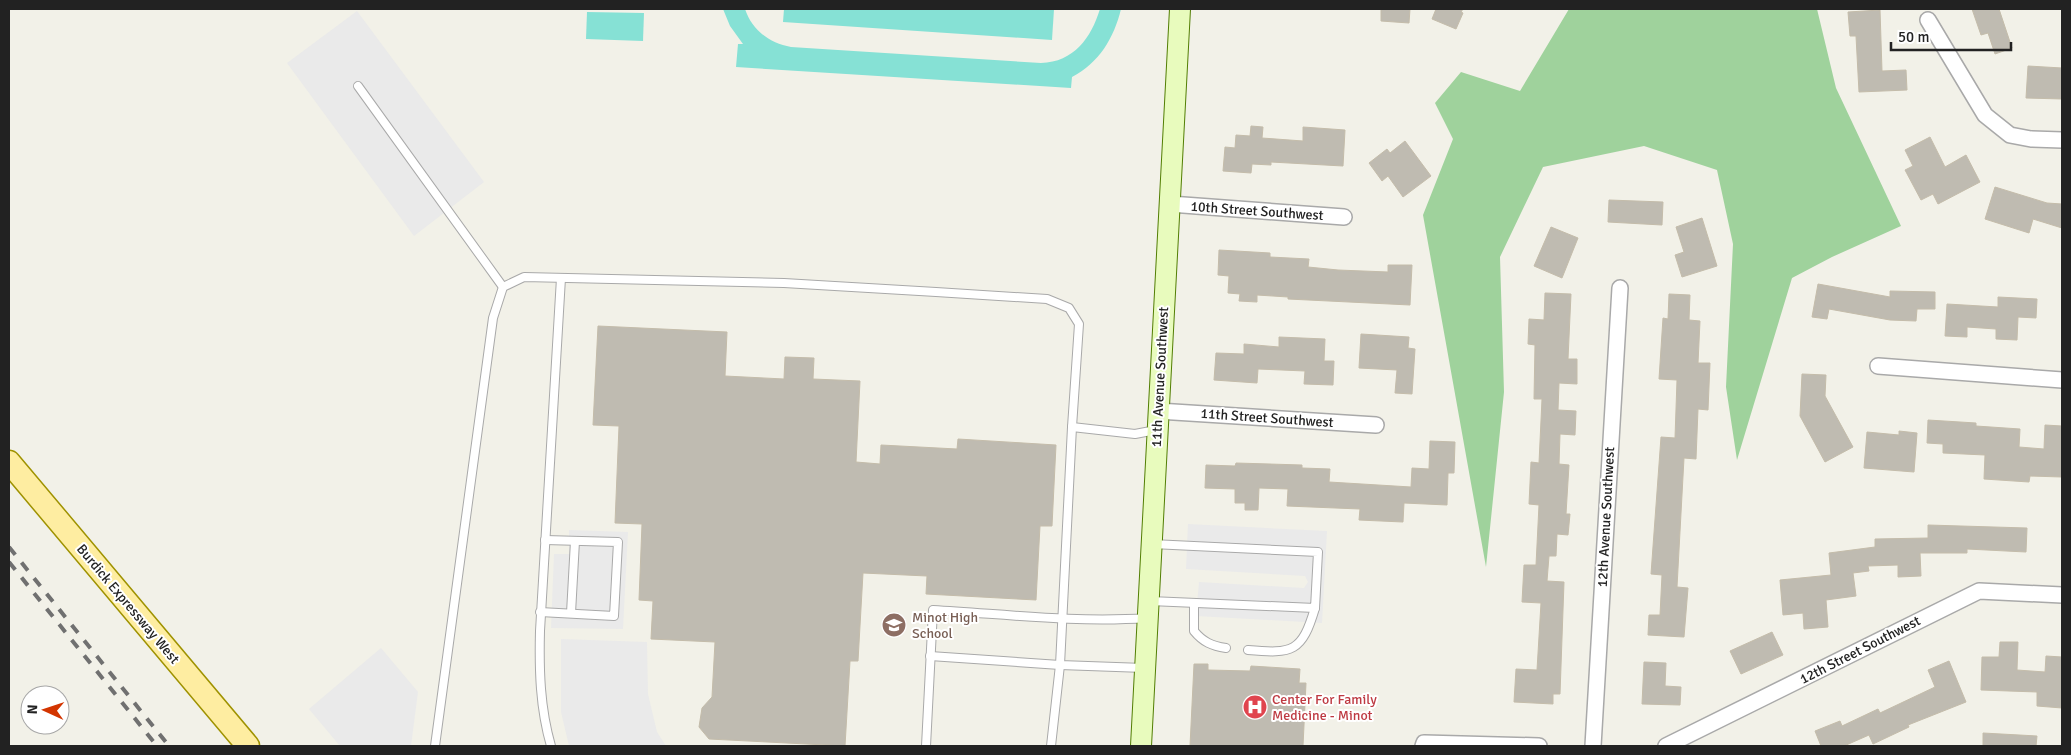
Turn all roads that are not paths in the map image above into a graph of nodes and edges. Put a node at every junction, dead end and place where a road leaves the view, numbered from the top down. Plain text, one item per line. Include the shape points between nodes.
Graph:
1 (1180, 9) edge
2 (1928, 20) dead end
3 (358, 86) dead end
4 (2062, 140) edge
5 (1170, 204) junction
6 (1344, 217) dead end
7 (561, 278) junction
8 (503, 287) junction
9 (1620, 288) dead end
10 (1878, 366) dead end
11 (2062, 380) edge
12 (1157, 420) junction
13 (1376, 425) dead end
14 (1072, 427) junction
15 (9, 462) edge
16 (545, 540) junction
17 (575, 541) junction
18 (1151, 544) junction
19 (2062, 595) edge
20 (1194, 603) junction
21 (1315, 608) junction
22 (1148, 609) junction
23 (540, 612) junction
24 (571, 614) junction
25 (1062, 618) junction
26 (1226, 648) dead end
27 (1248, 650) dead end
28 (930, 656) junction
29 (1060, 665) junction
30 (1144, 668) junction
31 (1424, 744) edge
32 (248, 746) edge
33 (434, 746) edge
34 (550, 746) edge
35 (926, 746) edge
36 (1051, 746) edge
37 (1141, 746) edge
38 (1539, 746) edge
39 (1593, 746) edge
40 (1666, 746) edge

1 - 5 street, 11th Avenue Southwest
2 - 4 street via 1985,116 2010,135
3 - 8 lane
5 - 6 street, 10th Street Southwest
5 - 12 street, 11th Avenue Southwest
7 - 8 lane via 524,277
7 - 14 lane via 784,283 1047,299 1069,308 1079,324
7 - 16 lane
8 - 33 lane via 493,318
9 - 39 street, 12th Avenue Southwest
10 - 11 street
12 - 13 street, 11th Street Southwest
12 - 14 lane via 1135,434
12 - 18 street, 11th Avenue Southwest
14 - 25 lane
15 - 32 main road, Burdick Expressway West
16 - 17 lane
16 - 23 lane
17 - 24 lane
17 - 24 lane via 618,542 614,616
18 - 21 lane via 1318,552
18 - 22 street, 11th Avenue Southwest
19 - 40 street, 12th Street Southwest via 1979,591
20 - 21 lane
20 - 22 lane
20 - 26 lane via 1194,631 1202,641
21 - 27 lane via 1308,633 1299,645 1271,652
22 - 25 lane via 1123,619
22 - 30 street, 11th Avenue Southwest
23 - 24 lane
23 - 34 lane via 539,674
25 - 28 lane via 933,610
25 - 29 lane
28 - 29 lane
28 - 35 lane
29 - 30 lane
29 - 36 lane
30 - 37 street, 11th Avenue Southwest
31 - 38 street

